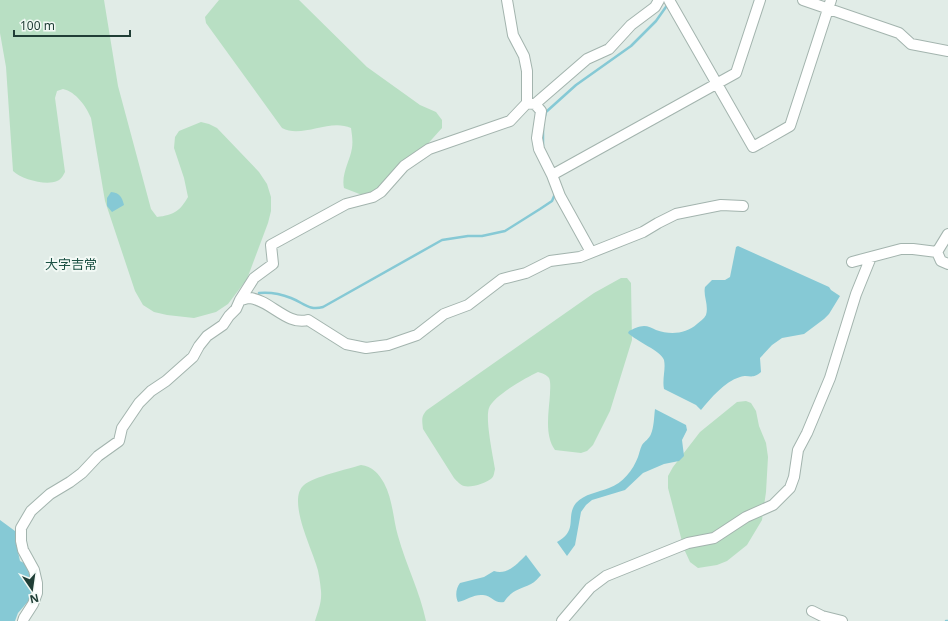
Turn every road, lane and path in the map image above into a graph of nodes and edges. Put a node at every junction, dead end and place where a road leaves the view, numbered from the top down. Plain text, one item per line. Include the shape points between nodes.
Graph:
1 (507, 0) edge
2 (660, 0) edge
3 (669, 0) edge
4 (760, 0) edge
5 (803, 0) edge
6 (830, 4) edge
7 (948, 52) edge
8 (717, 84) junction
9 (531, 103) junction
10 (552, 175) junction
11 (743, 206) dead end
12 (948, 234) edge
13 (591, 252) junction
14 (937, 252) junction
15 (871, 257) junction
16 (852, 262) dead end
17 (948, 264) edge
18 (240, 300) junction
19 (812, 611) dead end
20 (23, 621) edge
21 (562, 621) edge
22 (842, 621) edge

1 - 9 street via 513,35 524,56
2 - 9 street via 655,7 631,25 609,49 587,59
3 - 8 street
4 - 8 street via 736,73
5 - 6 street
6 - 7 street via 899,33 911,44
6 - 8 street via 790,126 753,147
8 - 10 street
9 - 10 street via 541,111 537,138 539,149
9 - 18 street via 510,121 429,149 404,166 381,192 373,197 346,204 270,245 273,264 254,278
10 - 13 street via 560,196
11 - 13 street via 721,205 676,214 643,232
12 - 14 street
13 - 18 street via 580,257 550,261 502,279 468,305 444,314 417,335 388,345 366,348 346,344 308,320 302,322 286,316 257,300
14 - 15 street via 901,249
14 - 17 street via 941,261
15 - 16 street
15 - 21 street via 856,294 830,378 798,450 790,488 773,505 746,517 714,538 688,543 606,576 590,588
18 - 20 street via 223,325 207,336 193,357 139,403 122,428 119,441 98,456 82,473 50,494 31,511 21,528 21,541 34,570 37,593
19 - 22 street

